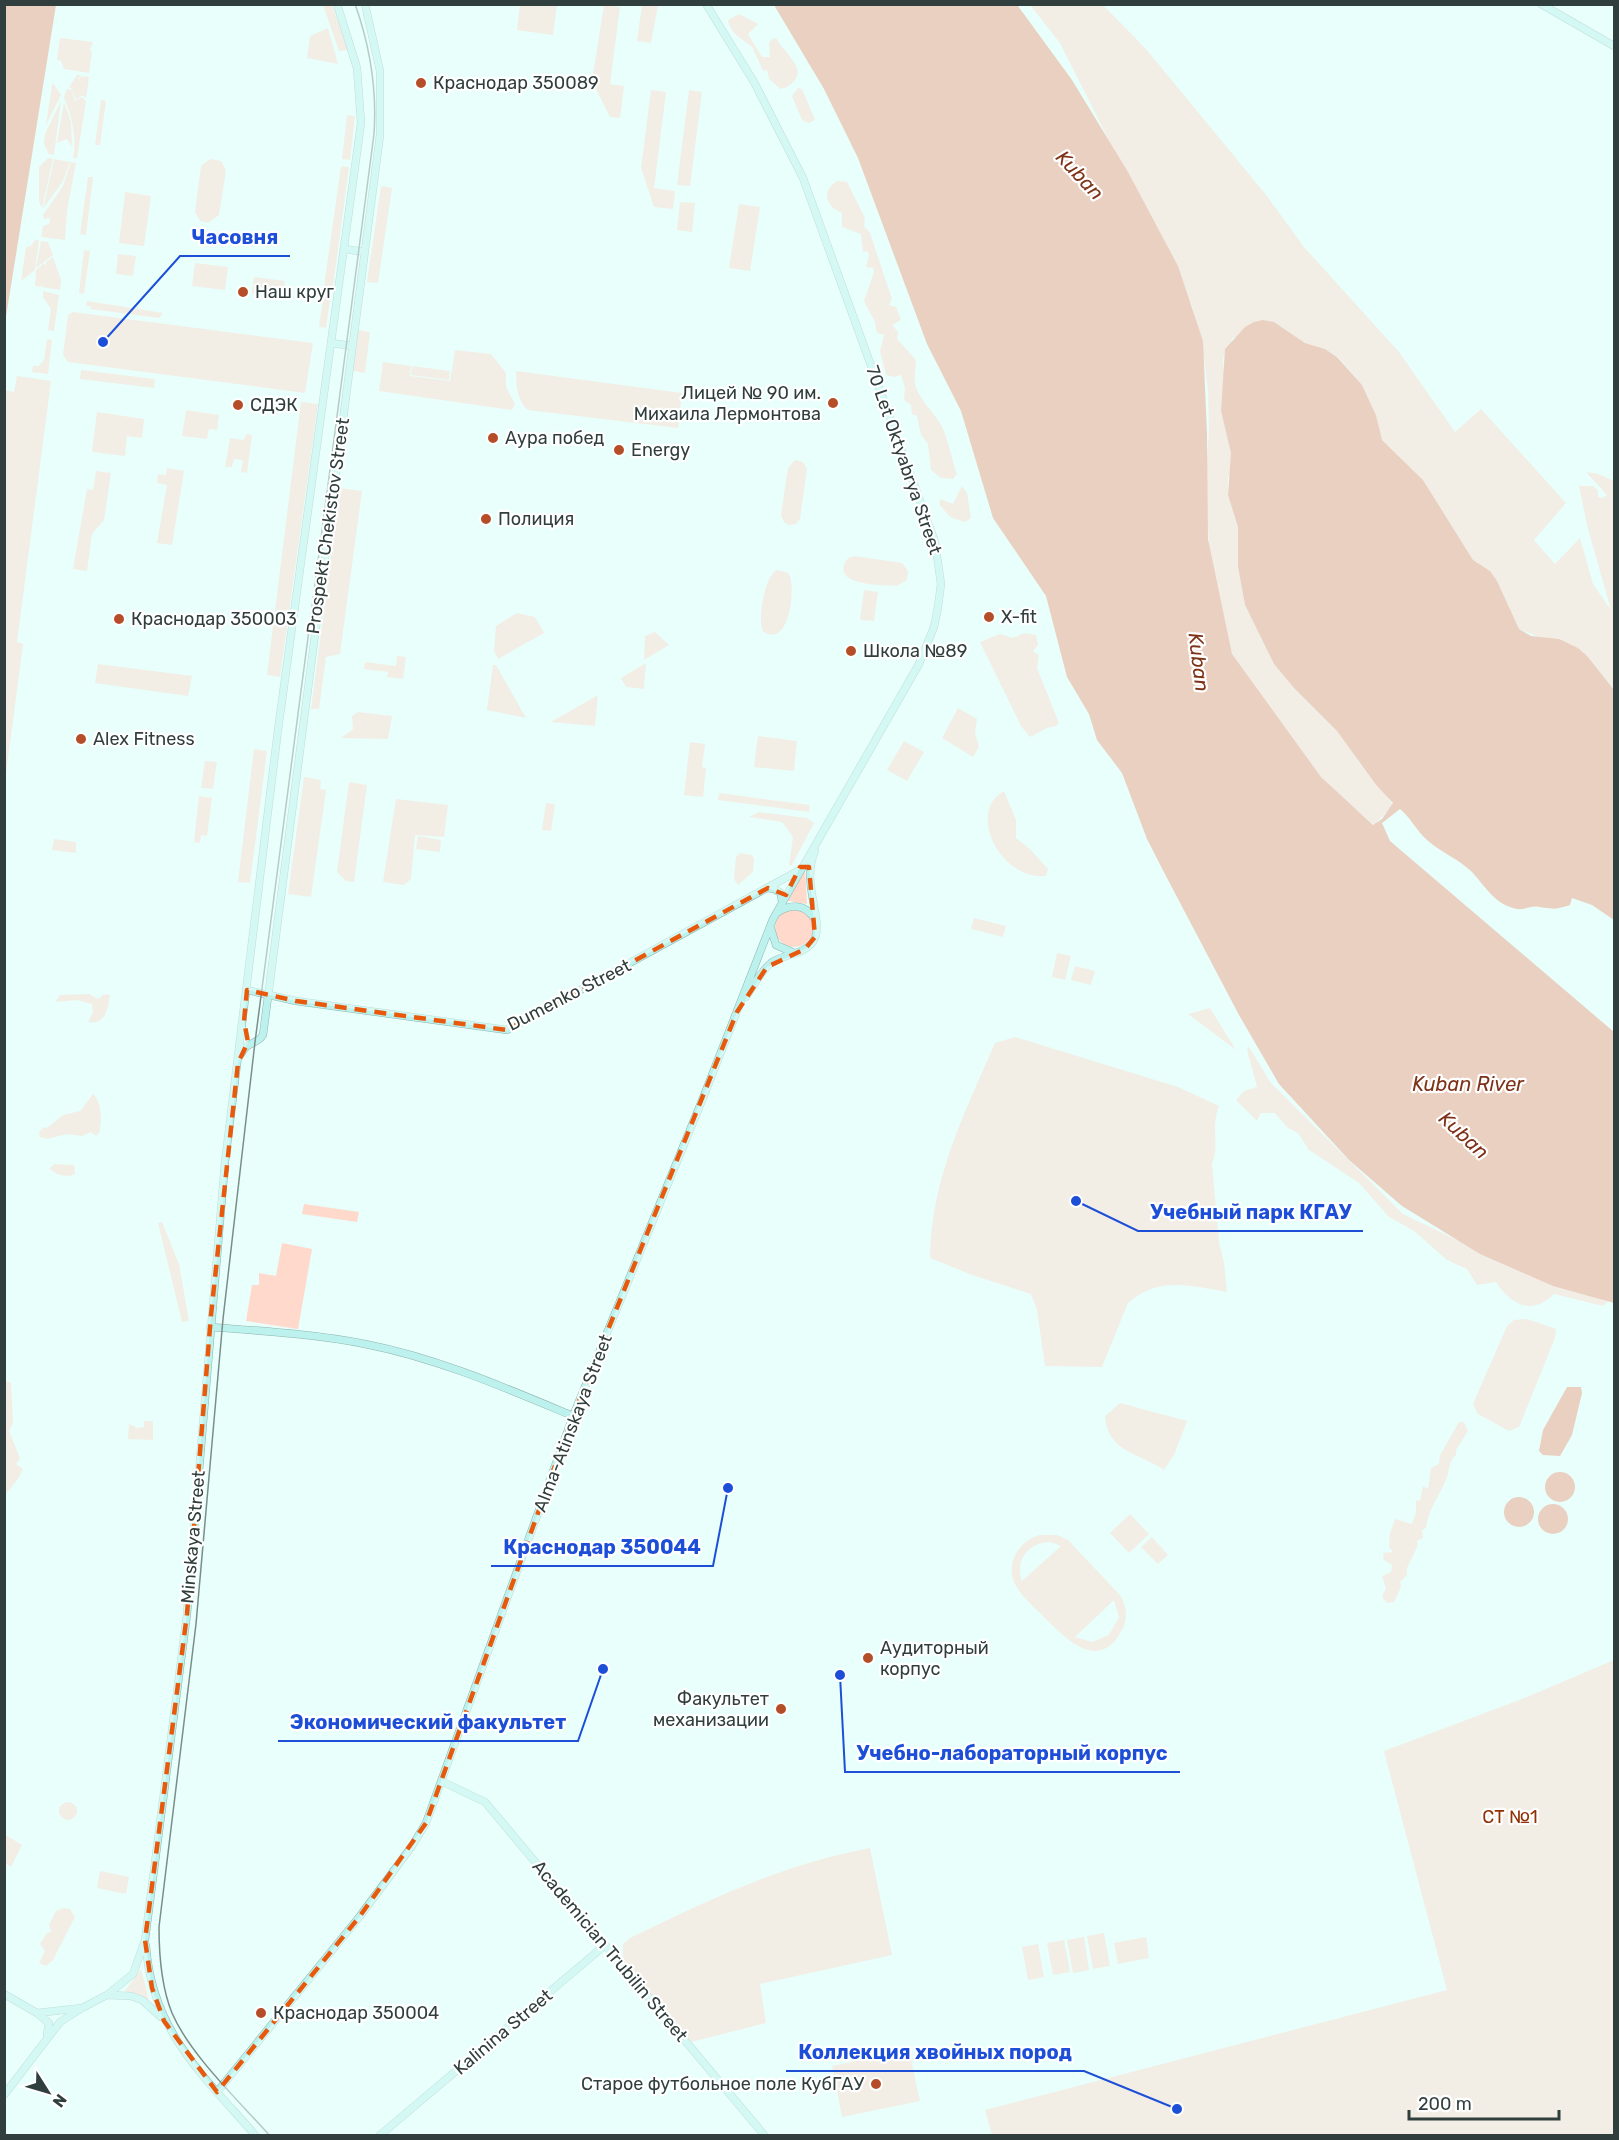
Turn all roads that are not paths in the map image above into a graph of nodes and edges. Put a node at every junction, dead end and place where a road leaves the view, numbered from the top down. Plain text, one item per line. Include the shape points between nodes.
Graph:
1 (338, 4) edge
2 (365, 4) edge
3 (706, 4) edge
4 (1540, 4) edge
5 (1614, 46) edge
6 (345, 249) junction
7 (364, 252) junction
8 (332, 343) junction
9 (352, 346) junction
10 (822, 834) junction
11 (810, 868) junction
12 (799, 869) junction
13 (768, 888) junction
14 (782, 903) junction
15 (777, 912) junction
16 (816, 921) junction
17 (771, 926) junction
18 (800, 951) junction
19 (247, 990) junction
20 (267, 994) junction
21 (737, 1012) junction
22 (244, 1021) junction
23 (252, 1043) junction
24 (238, 1063) junction
25 (210, 1327) junction
26 (573, 1416) junction
27 (443, 1782) junction
28 (145, 1940) junction
29 (604, 1946) junction
30 (4, 1994) edge
31 (108, 1995) junction
32 (82, 2008) junction
33 (38, 2013) junction
34 (164, 2021) junction
35 (45, 2039) junction
36 (217, 2092) junction
37 (4, 2095) edge
38 (402, 2118) junction
39 (256, 2136) edge
40 (379, 2136) edge
41 (384, 2136) edge
42 (765, 2136) edge

1 - 6 main road, Prospekt Chekistov Street via 354,53 362,111
2 - 7 main road, Prospekt Chekistov Street via 377,48 381,100
3 - 10 main road, 70 Let Oktyabrya Street via 754,82 803,177 922,504 939,561 938,607 927,648
4 - 5 main road
6 - 7 main road
6 - 8 main road, Prospekt Chekistov Street
7 - 9 main road, Prospekt Chekistov Street
8 - 9 main road
8 - 19 main road, Prospekt Chekistov Street via 278,730
9 - 20 main road, Prospekt Chekistov Street
10 - 11 main road
10 - 12 main road, 70 Let Oktyabrya Street
11 - 12 main road via 806,865
11 - 16 main road
12 - 13 main road, Dumenko Street
12 - 14 main road, 70 Let Oktyabrya Street
13 - 14 main road via 781,893
13 - 20 main road, Dumenko Street via 507,1030
14 - 15 main road, 70 Let Oktyabrya Street
15 - 16 main road via 800,907
15 - 17 main road, Alma-Atinskaya Street
16 - 18 main road via 814,939
17 - 18 main road via 778,946
17 - 21 main road, Alma-Atinskaya Street
18 - 21 main road, Alma-Atinskaya Street via 782,956 767,967
19 - 20 main road, Dumenko Street
19 - 22 main road, Prospekt Chekistov Street
20 - 23 main road, Prospekt Chekistov Street via 263,1035
21 - 26 main road, Alma-Atinskaya Street
22 - 23 main road, Prospekt Chekistov Street via 244,1034
22 - 24 main road, Prospekt Chekistov Street
23 - 24 main road, Prospekt Chekistov Street via 245,1046
24 - 25 main road, Minskaya Street
25 - 26 main road via 374,1346 433,1361
25 - 28 main road, Minskaya Street via 187,1614
26 - 27 main road, Alma-Atinskaya Street
27 - 29 main road, Academician Trubilin Street via 484,1802
27 - 36 main road, Alma-Atinskaya Street via 412,1846
28 - 31 main road, Minskaya Street via 133,1974
28 - 34 main road via 152,1988
29 - 38 main road, Kalinina Street
29 - 42 main road, Academician Trubilin Street
30 - 33 main road
31 - 32 main road, Minskaya Street
31 - 34 main road via 142,2000
32 - 33 main road
32 - 35 main road via 60,2022
33 - 35 main road via 49,2023
34 - 36 main road
35 - 37 main road
36 - 39 main road
38 - 40 main road, Kalinina Street
38 - 41 main road, Kalinina Street

